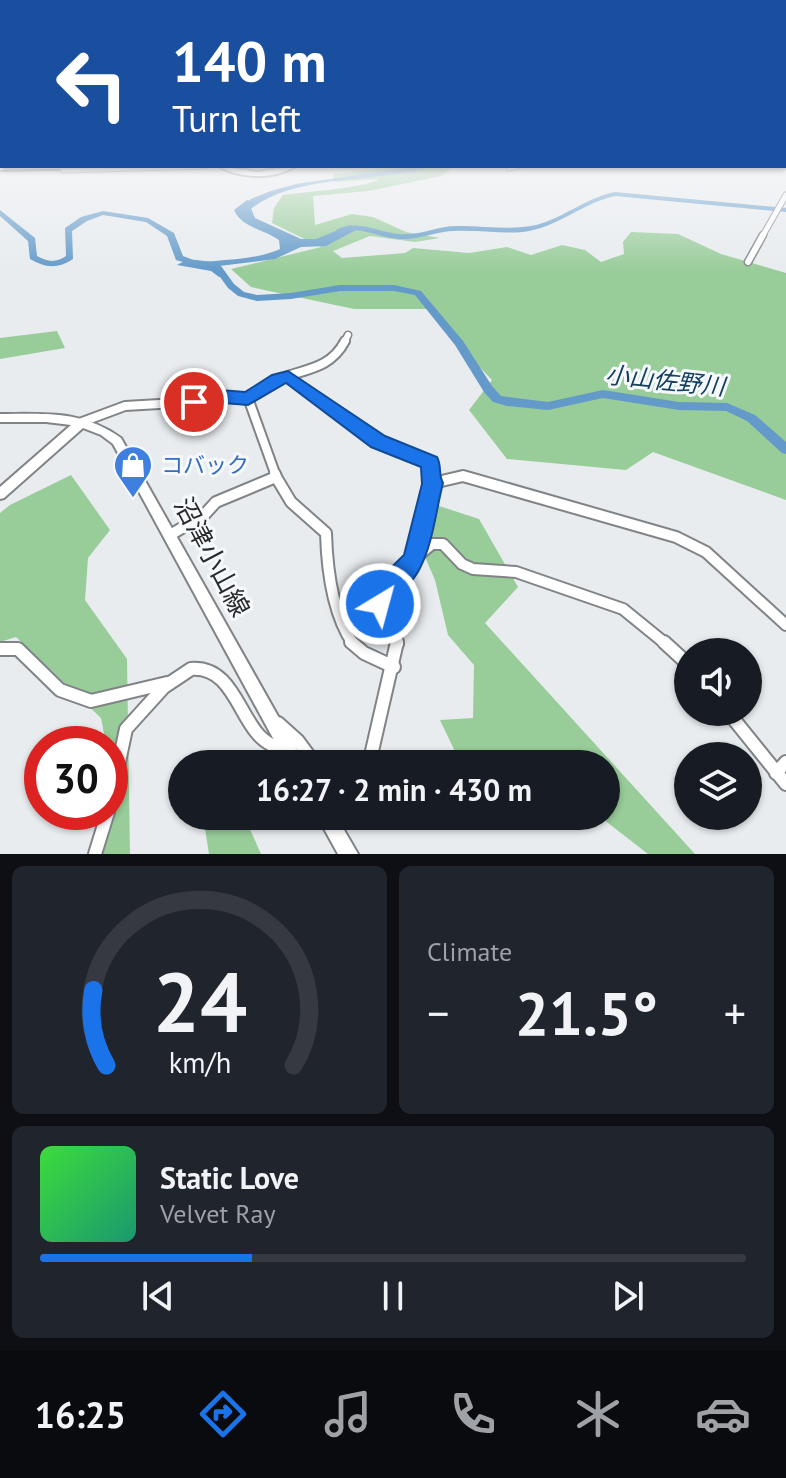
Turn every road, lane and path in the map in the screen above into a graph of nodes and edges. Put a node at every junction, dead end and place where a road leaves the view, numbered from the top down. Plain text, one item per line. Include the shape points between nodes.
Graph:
1 (786, 195) edge
2 (748, 262) dead end
3 (348, 335) dead end
4 (288, 377) junction
5 (248, 398) junction
6 (0, 418) edge
7 (82, 422) junction
8 (276, 477) junction
9 (433, 483) junction
10 (0, 494) edge
11 (170, 535) junction
12 (414, 558) junction
13 (786, 625) edge
14 (0, 649) edge
15 (674, 651) edge
16 (394, 667) junction
17 (168, 683) junction
18 (265, 711) junction
19 (128, 726) edge
20 (741, 726) edge
21 (273, 750) edge
22 (288, 750) edge
23 (305, 750) edge
24 (373, 750) edge
25 (781, 768) edge
26 (786, 784) edge
27 (102, 830) edge
28 (334, 830) edge
29 (95, 854) edge
30 (349, 854) edge

1 - 2 street
3 - 4 street via 336,357
4 - 5 street
4 - 9 street via 378,441 431,462
5 - 7 street via 208,396 194,402 125,406
5 - 8 street
6 - 7 main road, 沼津小山線
7 - 10 main road
7 - 11 main road, 沼津小山線 via 117,441
8 - 11 street via 216,502
8 - 16 street via 291,502 326,533 326,563 346,634 360,652
9 - 12 street
9 - 13 street via 463,476 483,480 676,537 706,552
11 - 18 main road, 沼津小山線
12 - 15 street via 432,544 443,544 473,569 502,569 599,600 640,621
12 - 16 street via 380,597 399,645
14 - 17 street via 18,649 60,690 91,701
16 - 24 street
17 - 19 street
17 - 21 street via 189,669 214,672
18 - 22 main road, 沼津小山線
18 - 23 street
20 - 25 street
25 - 26 street
27 - 29 street
28 - 30 main road

